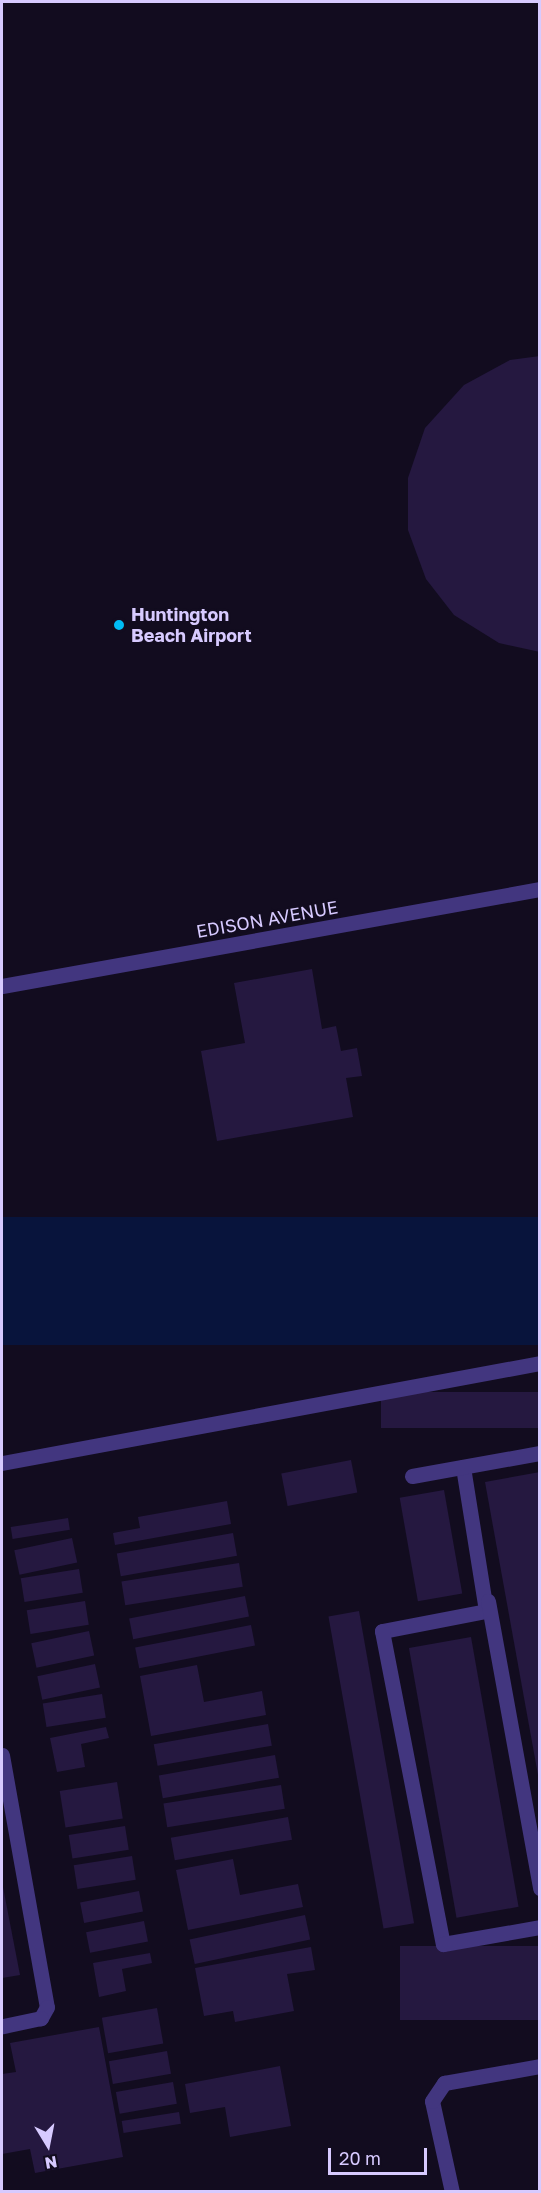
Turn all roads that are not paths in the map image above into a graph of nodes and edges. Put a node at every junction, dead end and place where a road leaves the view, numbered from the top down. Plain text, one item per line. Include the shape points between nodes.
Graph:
1 (540, 890) edge
2 (2, 986) edge
3 (540, 1363) edge
4 (540, 1453) edge
5 (2, 1463) edge
6 (463, 1467) junction
7 (412, 1476) dead end
8 (2, 1755) edge
9 (540, 1887) edge
10 (540, 1927) edge
11 (2, 2026) edge
12 (540, 2067) edge
13 (452, 2192) edge

1 - 2 street, EDISON AVENUE
3 - 5 street
4 - 6 street
6 - 7 street
6 - 9 street
6 - 10 street via 486,1611 382,1631 443,1944
8 - 11 street via 47,2007 41,2018
12 - 13 street via 444,2084 432,2101

